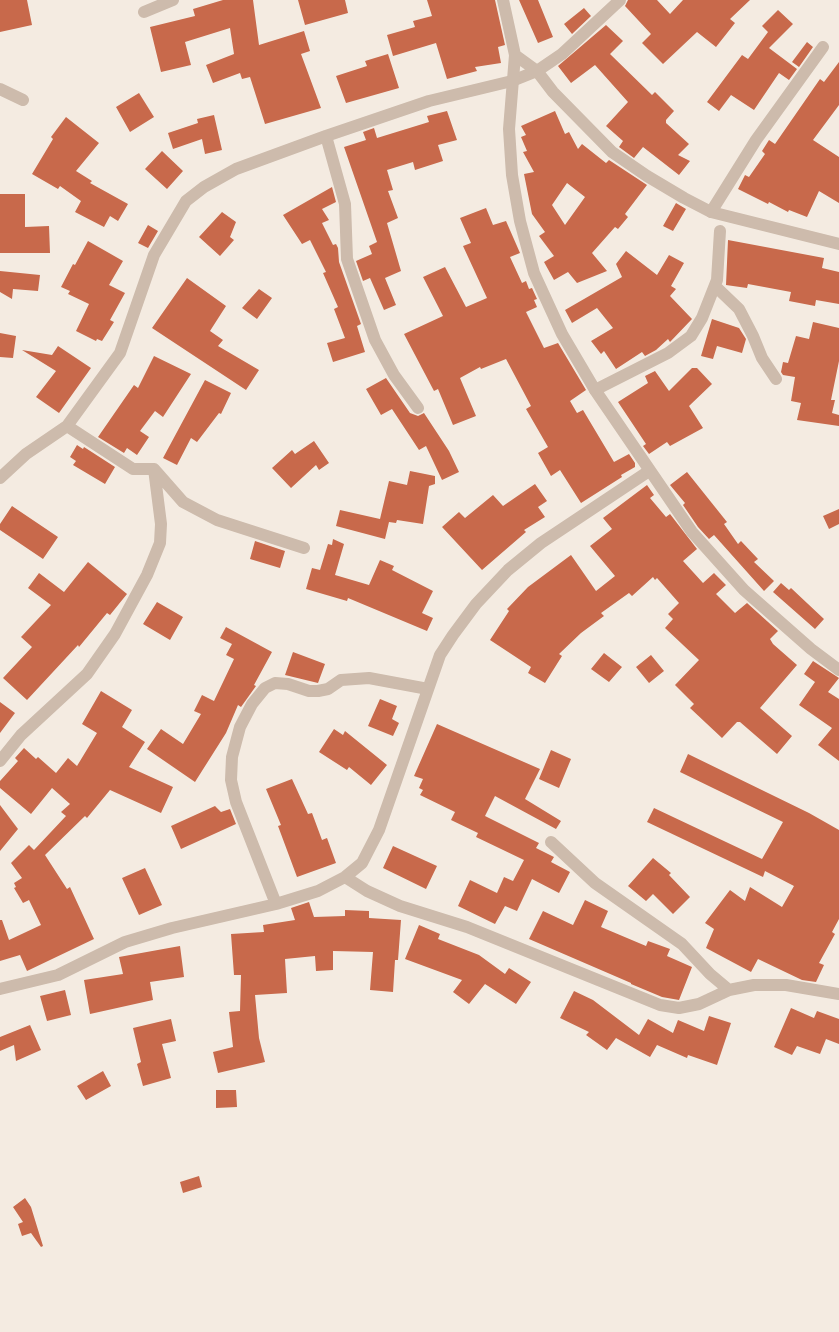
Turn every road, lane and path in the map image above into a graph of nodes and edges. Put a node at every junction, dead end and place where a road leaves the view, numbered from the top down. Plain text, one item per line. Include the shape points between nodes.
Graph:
1 (173, 0) edge
2 (503, 0) edge
3 (620, 0) edge
4 (144, 12) dead end
5 (822, 47) dead end
6 (515, 55) junction
7 (538, 71) junction
8 (512, 81) junction
9 (0, 89) edge
10 (23, 100) dead end
11 (326, 136) junction
12 (711, 212) junction
13 (720, 231) dead end
14 (839, 244) edge
15 (715, 286) junction
16 (776, 378) dead end
17 (595, 390) junction
18 (418, 408) dead end
19 (68, 426) junction
20 (154, 469) junction
21 (649, 471) junction
22 (0, 478) edge
23 (304, 548) dead end
24 (839, 670) edge
25 (428, 689) junction
26 (0, 761) edge
27 (551, 842) dead end
28 (345, 877) junction
29 (276, 904) junction
30 (0, 989) edge
31 (729, 990) junction
32 (839, 994) edge

1 - 4 street
2 - 6 street
3 - 7 street via 562,54
5 - 12 street via 756,140
6 - 7 street
6 - 8 street
7 - 8 street
7 - 12 street via 553,92 612,152
8 - 11 street via 429,101
8 - 17 street via 509,129 520,221 534,273 562,334
9 - 10 street
11 - 18 street via 344,204 347,259 375,340 394,376
11 - 19 street via 236,168 186,201 154,255 120,353
12 - 14 street
13 - 15 street
15 - 16 street via 738,308 762,358
15 - 17 street via 691,336 668,353
17 - 21 street
19 - 20 street via 133,469
19 - 22 street via 26,454
20 - 23 street via 184,502 217,520
20 - 26 street via 161,524 160,543 147,575 115,634 87,674 21,736
21 - 24 street via 692,532 744,590
21 - 25 street via 541,543 508,570 453,634 440,655
25 - 28 street via 378,830 362,863
25 - 29 street via 369,678 342,680 318,692 275,683 265,688 252,704 240,727 232,756 232,780 236,802
27 - 31 street via 595,883 682,944
28 - 29 street
28 - 31 street via 400,906 467,927 660,1005 679,1008 699,1004
29 - 30 street via 125,942 58,975
31 - 32 street via 754,985 786,985

